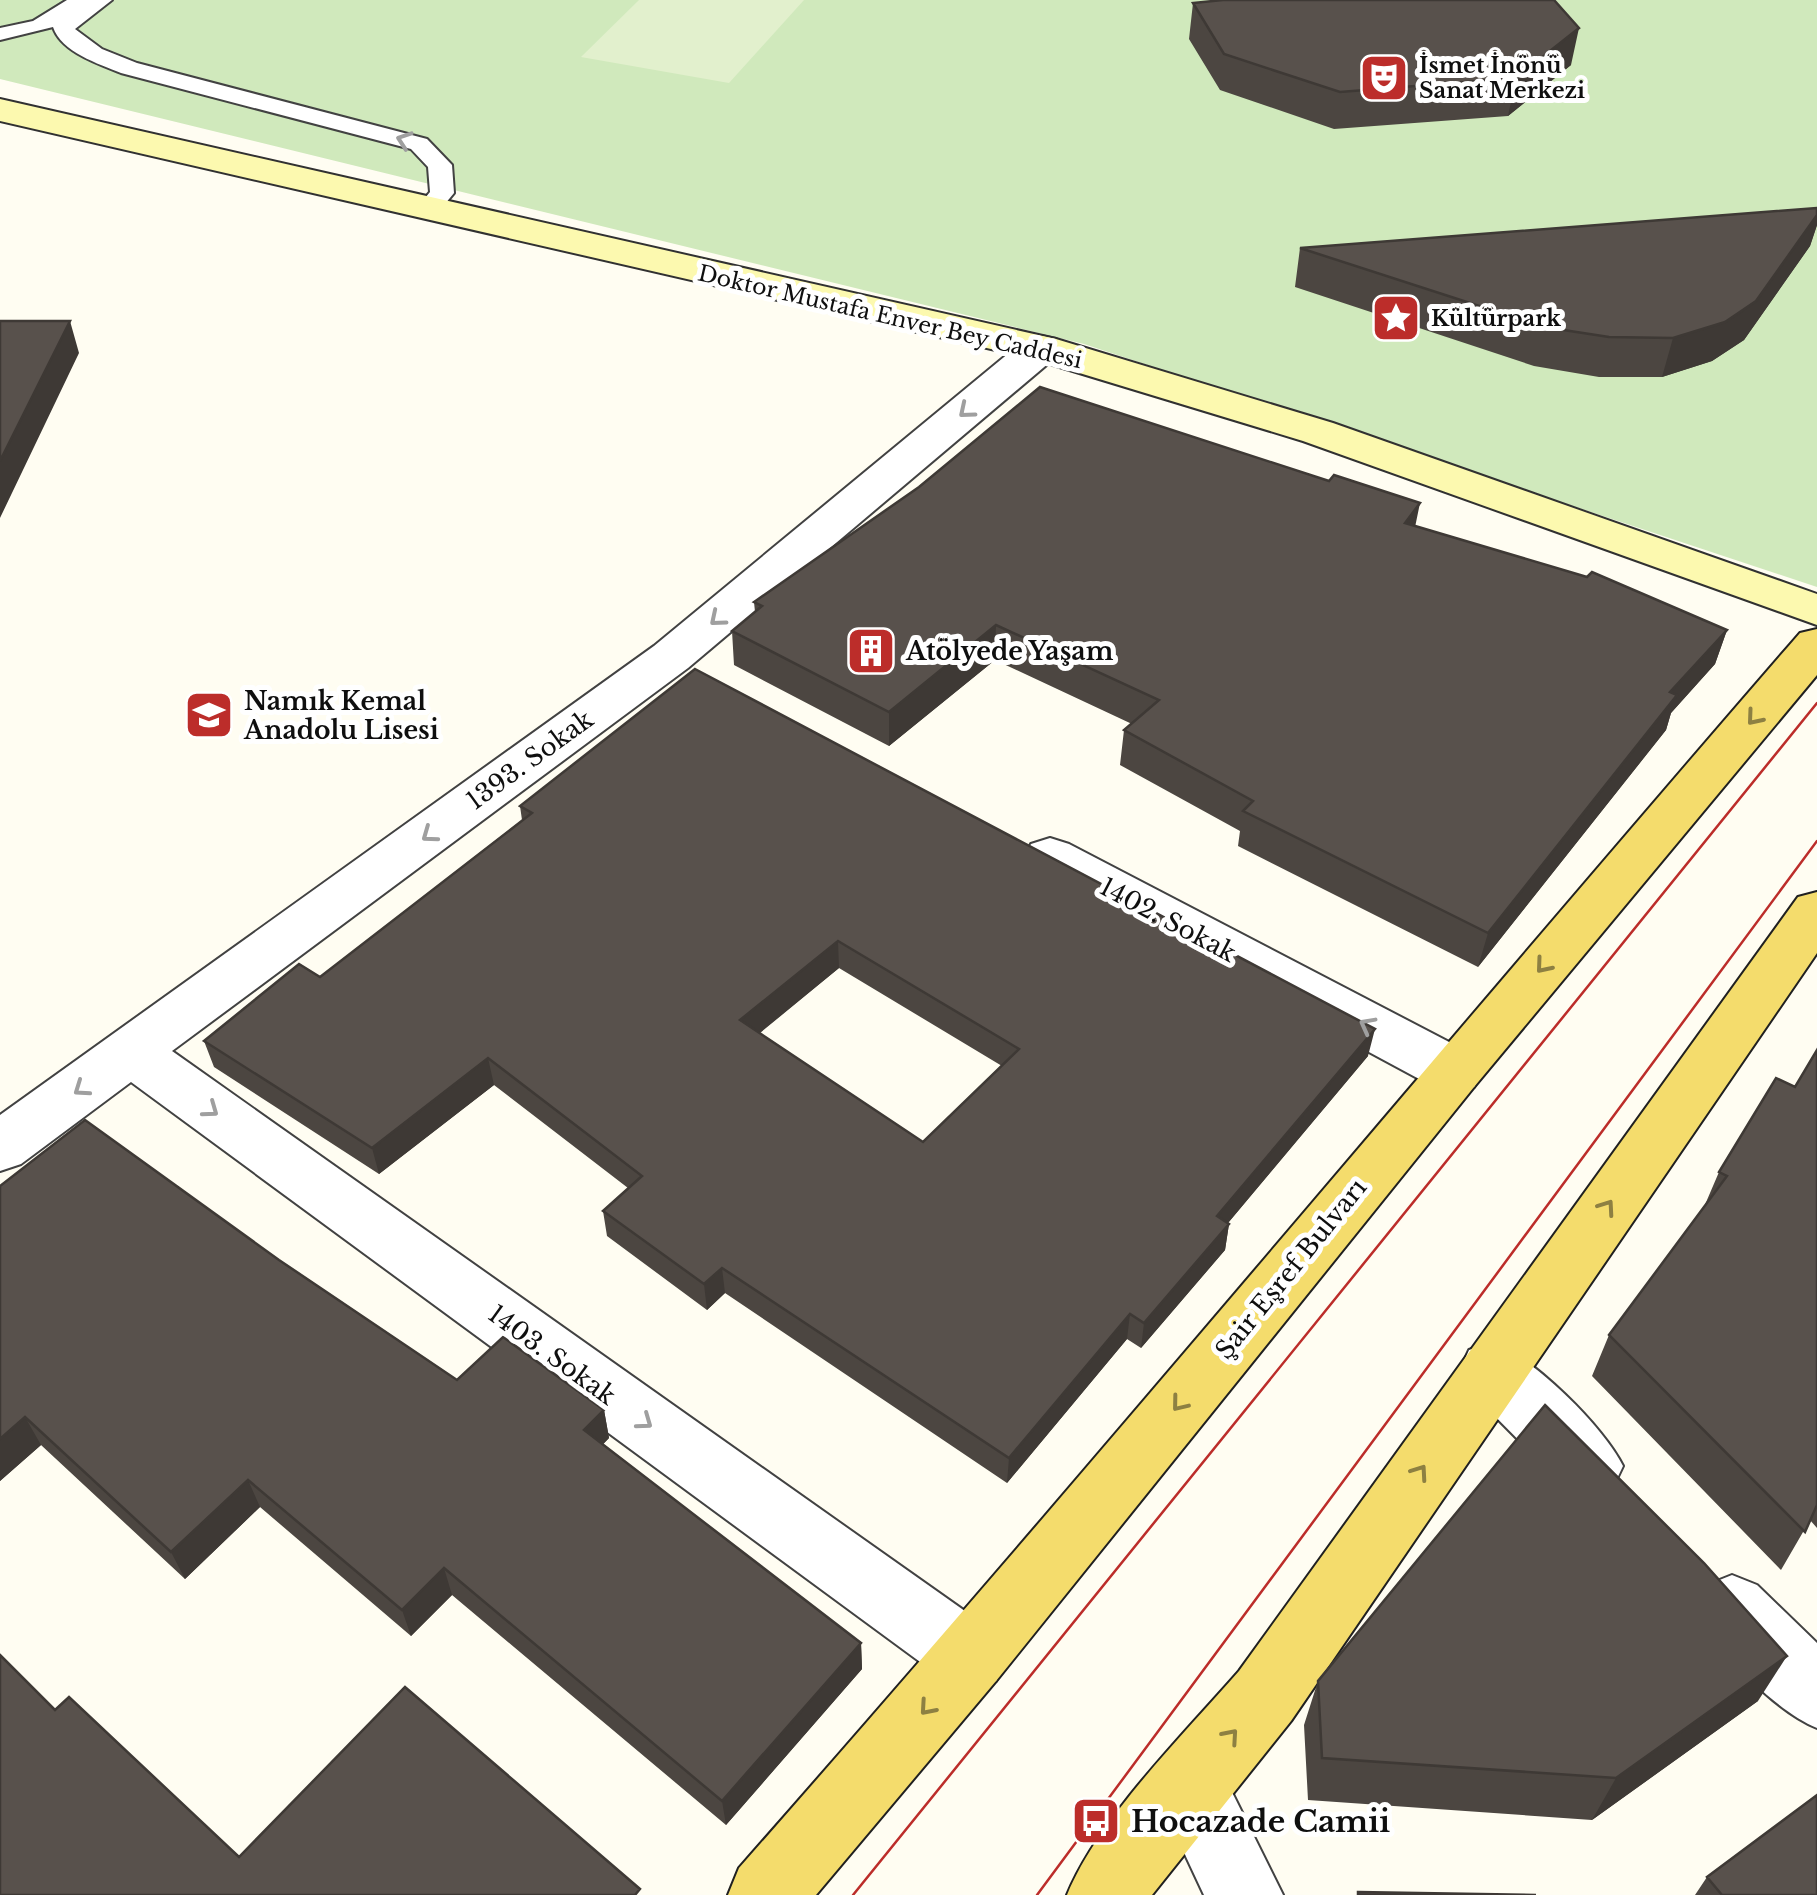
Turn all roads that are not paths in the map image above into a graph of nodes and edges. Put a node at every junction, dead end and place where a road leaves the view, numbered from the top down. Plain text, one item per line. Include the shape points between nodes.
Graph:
1 (81, 0) edge
2 (100, 0) edge
3 (0, 34) edge
4 (0, 110) edge
5 (426, 211) junction
6 (1041, 348) junction
7 (1817, 610) edge
8 (1817, 644) edge
9 (671, 657) junction
10 (724, 684) edge
11 (1002, 832) edge
12 (1817, 911) edge
13 (132, 1053) junction
14 (1454, 1071) junction
15 (0, 1147) edge
16 (1492, 1370) junction
17 (1633, 1510) edge
18 (1690, 1566) edge
19 (972, 1656) junction
20 (1817, 1692) edge
21 (1189, 1784) junction
22 (766, 1895) edge
23 (1106, 1895) edge
24 (1245, 1895) edge

1 - 3 lane via 40,26
5 -> 2 lane via 442,193 440,165 419,144 175,82 94,54 64,25
4 - 5 street, Doktor Mustafa Enver Bey Caddesi
5 - 6 street, Doktor Mustafa Enver Bey Caddesi
6 - 7 street, Doktor Mustafa Enver Bey Caddesi via 1318,432
6 -> 9 street, 1393. Sokak
8 -> 14 main road, Şair Eşref Bulvarı
9 - 10 street
9 -> 13 street, 1393. Sokak
14 -> 11 street, 1402. Sokak
16 -> 12 main road
13 -> 15 street, 1393. Sokak
13 -> 19 street, 1403. Sokak
14 -> 19 main road, Şair Eşref Bulvarı
16 - 17 street
21 -> 16 main road via 1266,1696
18 - 20 street
19 -> 22 main road, Şair Eşref Bulvarı
21 - 23 main road
21 - 24 street

